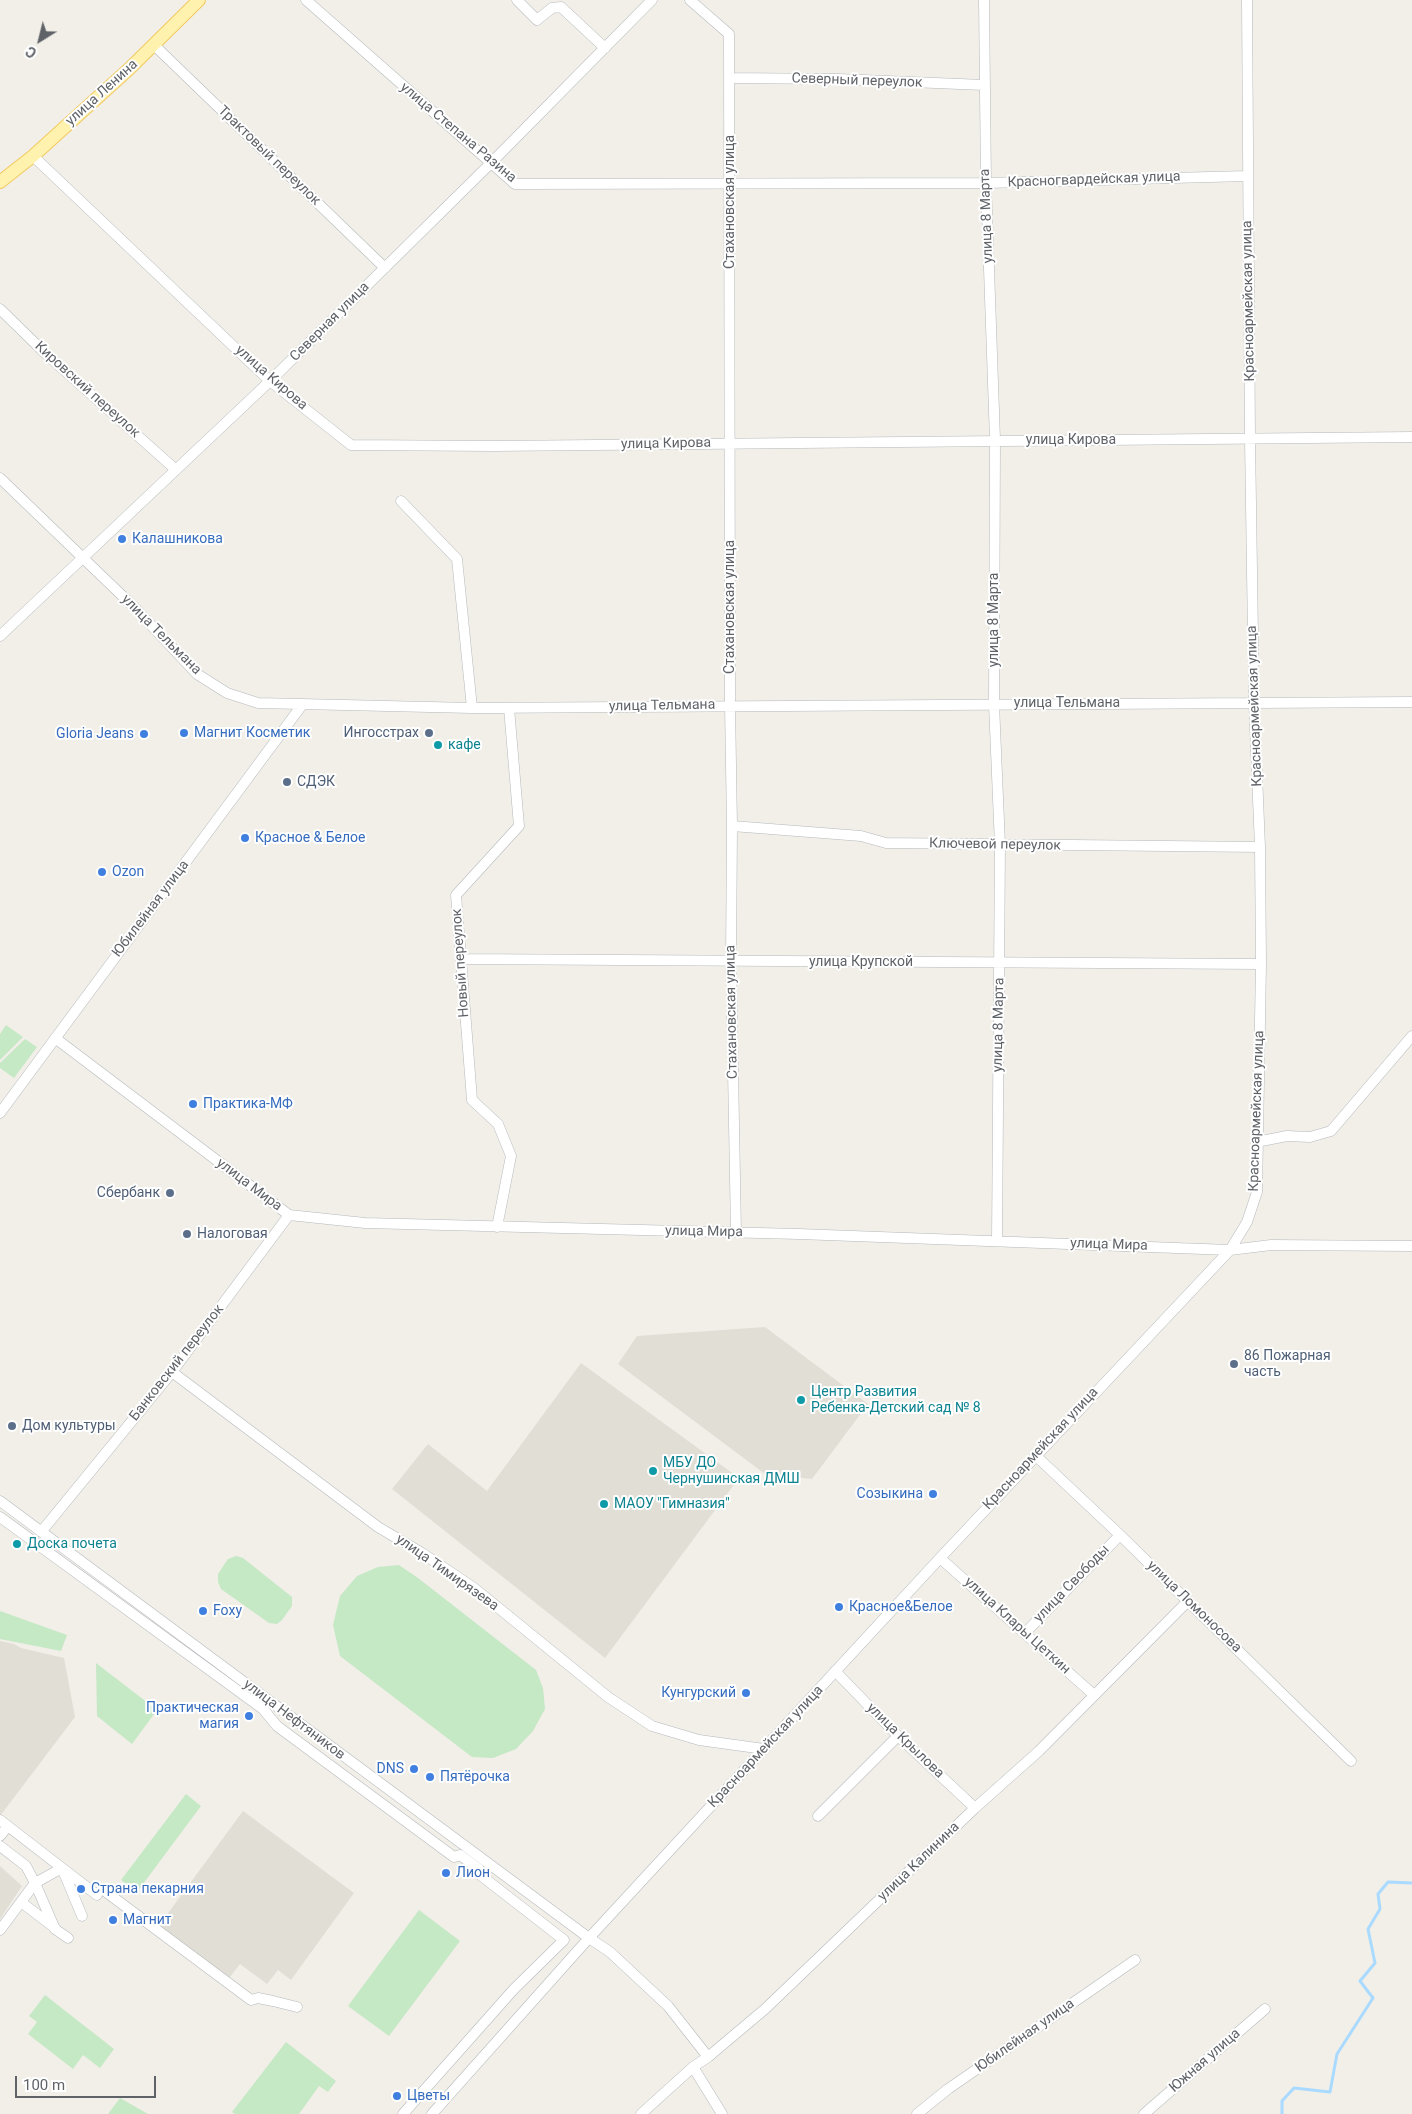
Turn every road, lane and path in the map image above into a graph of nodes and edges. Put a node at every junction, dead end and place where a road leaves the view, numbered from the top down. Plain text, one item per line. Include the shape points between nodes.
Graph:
1 (199, 0) edge
2 (306, 0) edge
3 (517, 0) edge
4 (652, 0) edge
5 (690, 0) edge
6 (984, 0) edge
7 (1247, 0) edge
8 (154, 45) junction
9 (605, 48) junction
10 (730, 78) junction
11 (984, 85) junction
12 (33, 156) junction
13 (491, 163) junction
14 (1248, 176) junction
15 (0, 182) edge
16 (986, 183) junction
17 (731, 185) junction
18 (385, 268) junction
19 (0, 309) edge
20 (270, 381) junction
21 (1412, 437) edge
22 (1250, 439) junction
23 (995, 440) junction
24 (730, 444) junction
25 (175, 469) junction
26 (0, 478) edge
27 (401, 501) dead end
28 (82, 557) junction
29 (0, 636) edge
30 (1254, 702) junction
31 (1412, 702) edge
32 (994, 704) junction
33 (302, 705) junction
34 (730, 706) junction
35 (472, 708) junction
36 (508, 708) junction
37 (732, 826) junction
38 (1000, 845) junction
39 (1260, 847) junction
40 (461, 959) junction
41 (731, 962) junction
42 (1000, 962) junction
43 (1260, 964) junction
44 (1412, 1036) edge
45 (55, 1038) junction
46 (0, 1113) edge
47 (1256, 1142) junction
48 (289, 1215) junction
49 (497, 1226) junction
50 (736, 1232) junction
51 (997, 1241) junction
52 (1412, 1246) edge
53 (1230, 1250) junction
54 (172, 1372) junction
55 (1035, 1455) junction
56 (0, 1501) edge
57 (0, 1517) edge
58 (41, 1532) junction
59 (1120, 1535) junction
60 (940, 1558) junction
61 (1188, 1601) junction
62 (1025, 1633) junction
63 (835, 1671) junction
64 (1094, 1695) junction
65 (898, 1736) junction
66 (764, 1749) junction
67 (1351, 1761) dead end
68 (976, 1808) junction
69 (818, 1816) dead end
70 (4, 1823) edge
71 (0, 1836) edge
72 (0, 1846) edge
73 (62, 1868) junction
74 (35, 1883) junction
75 (21, 1902) junction
76 (82, 1916) dead end
77 (55, 1928) junction
78 (0, 1930) edge
79 (68, 1938) dead end
80 (589, 1938) junction
81 (1135, 1960) dead end
82 (297, 2007) dead end
83 (1265, 2009) dead end
84 (708, 2057) junction
85 (693, 2067) junction
86 (403, 2114) edge
87 (432, 2114) edge
88 (641, 2114) edge
89 (722, 2114) edge
90 (917, 2114) edge
91 (1144, 2114) edge

1 - 8 main road, улица Ленина
2 - 13 street, улица Степана Разина
3 - 9 street via 537,20 552,8 561,7
4 - 9 street, Северная улица
5 - 10 street, Стахановская улица via 729,34
6 - 11 street, улица 8 Марта
7 - 14 street, Красноармейская улица
8 - 12 main road, улица Ленина
8 - 18 street, Трактовый переулок
9 - 13 street, Северная улица
10 - 11 street, Северный переулок
10 - 17 street, Стахановская улица
11 - 16 street, улица 8 Марта
12 - 15 main road, улица Ленина
12 - 20 street, улица Кирова
13 - 17 street, улица Степана Разина via 515,184
13 - 18 street, Северная улица
14 - 16 street, Красногвардейская улица
14 - 22 street, Красноармейская улица
16 - 17 street, Красногвардейская улица
16 - 23 street, улица 8 Марта
17 - 24 street, Стахановская улица
18 - 20 street, Северная улица
19 - 25 street, Кировский переулок
20 - 24 street, улица Кирова via 351,445
20 - 25 street, Северная улица
21 - 22 street, улица Кирова
22 - 23 street, улица Кирова
22 - 30 street, Красноармейская улица
23 - 24 street, улица Кирова
23 - 32 street, улица 8 Марта
24 - 34 street, Стахановская улица
25 - 28 street, Северная улица
26 - 28 street, улица Тельмана
27 - 35 street via 458,559
28 - 29 street, Северная улица
28 - 33 street, улица Тельмана via 198,674 227,693 258,703
30 - 31 street, улица Тельмана
30 - 32 street, улица Тельмана
30 - 39 street, Красноармейская улица
32 - 34 street, улица Тельмана
32 - 38 street, улица 8 Марта
33 - 35 street, улица Тельмана
33 - 45 street, Юбилейная улица
34 - 36 street, улица Тельмана
34 - 37 street, Стахановская улица
35 - 36 street, улица Тельмана
36 - 40 street, Новый переулок via 519,826 456,895
37 - 38 street, Ключевой переулок via 861,836 886,843
37 - 41 street, Стахановская улица
38 - 39 street, Ключевой переулок
38 - 42 street, улица 8 Марта
39 - 43 street, Красноармейская улица
40 - 41 street, улица Крупской
40 - 49 street, Новый переулок via 472,1100 498,1124 511,1156
41 - 42 street, улица Крупской
41 - 50 street, Стахановская улица
42 - 43 street, улица Крупской
42 - 51 street, улица 8 Марта
43 - 47 street, Красноармейская улица
44 - 47 street via 1331,1131
45 - 46 street, Юбилейная улица
45 - 48 street, улица Мира
47 - 53 street, Красноармейская улица via 1257,1192 1247,1222
48 - 49 street, улица Мира via 366,1223
48 - 54 street, Банковский переулок
49 - 50 street, улица Мира
50 - 51 street, улица Мира
51 - 53 street, улица Мира
52 - 53 street, улица Мира via 1271,1244
53 - 55 street, Красноармейская улица
54 - 58 street, Банковский переулок
54 - 66 street, улица Тимирязева via 378,1527 474,1588 608,1697 652,1726 699,1740
55 - 59 street, улица Ломоносова
55 - 60 street, Красноармейская улица
56 - 58 street, улица Нефтяников
57 - 86 street via 264,1709 277,1726 454,1857 460,1855 479,1869 479,1874 564,1940 514,1989
58 - 80 street, улица Нефтяников
59 - 61 street, улица Ломоносова
59 - 62 street, улица Свободы
60 - 62 street, улица Клары Цеткин
60 - 63 street, Красноармейская улица
61 - 64 street, улица Калинина
61 - 67 street, улица Ломоносова
62 - 64 street, улица Клары Цеткин
63 - 65 street, улица Крылова
63 - 66 street, Красноармейская улица
64 - 68 street, улица Калинина
65 - 68 street, улица Крылова
65 - 69 street
66 - 80 street, Красноармейская улица
68 - 84 street, улица Калинина via 765,2009
70 - 71 street
70 - 73 street
72 - 74 street via 26,1866
73 - 74 street
73 - 76 street
73 - 82 street via 251,2000 258,1998
74 - 75 street
74 - 77 street
75 - 77 street
75 - 78 street
77 - 79 street
80 - 84 street, улица Нефтяников via 610,1952 668,2006
80 - 87 street, Красноармейская улица
81 - 90 street, Юбилейная улица via 948,2089
83 - 91 street, Южная улица
84 - 85 street, улица Калинина
85 - 88 street, улица Калинина
85 - 89 street

